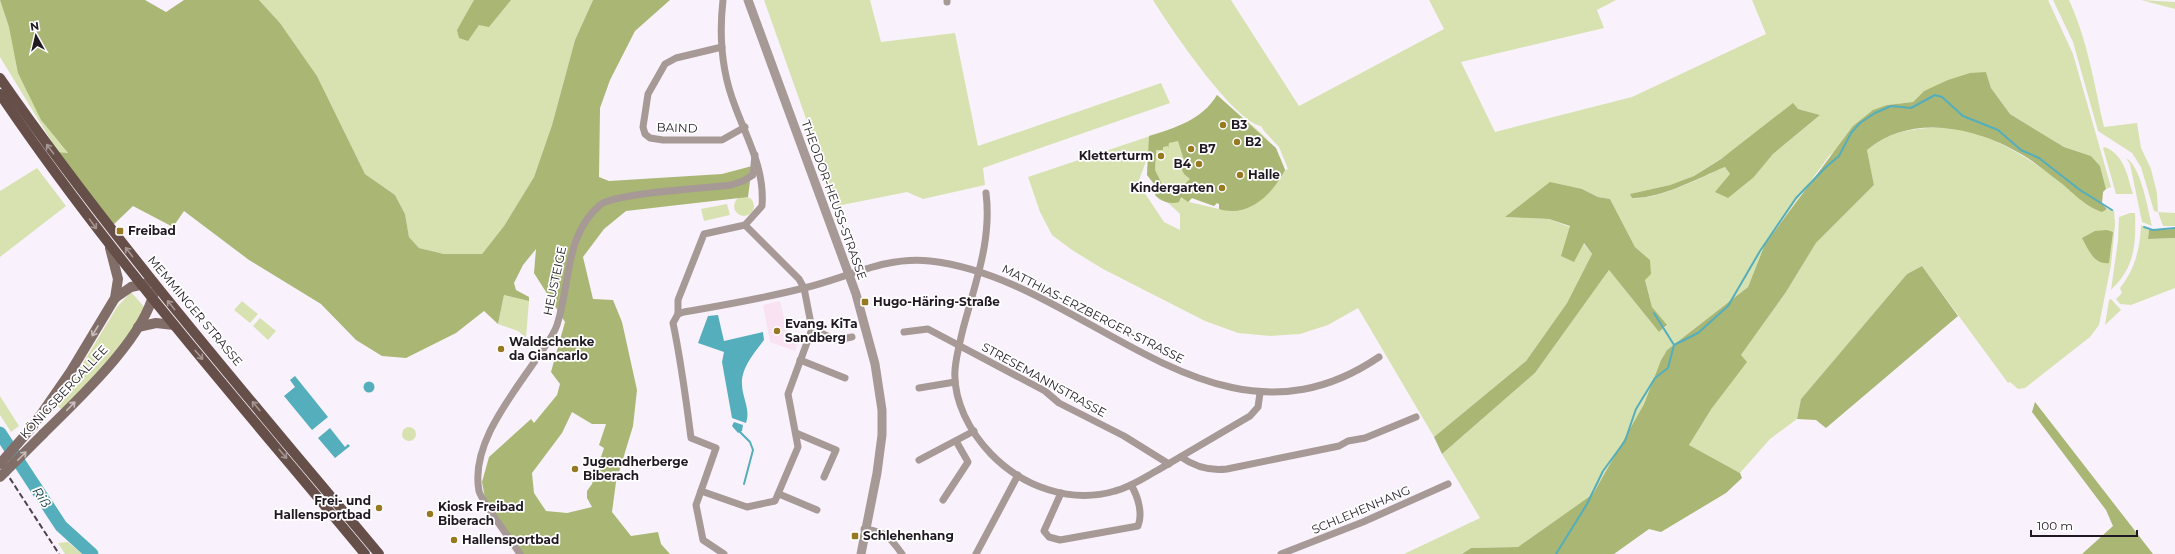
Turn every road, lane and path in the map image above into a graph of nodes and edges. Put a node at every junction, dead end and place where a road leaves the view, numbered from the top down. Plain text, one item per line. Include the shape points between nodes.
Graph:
1 (723, 0) edge
2 (748, 0) edge
3 (722, 47) junction
4 (0, 78) edge
5 (0, 94) edge
6 (745, 127) junction
7 (755, 155) junction
8 (986, 193) dead end
9 (745, 225) junction
10 (110, 248) junction
11 (979, 271) junction
12 (849, 274) junction
13 (154, 284) junction
14 (140, 285) junction
15 (804, 288) junction
16 (115, 298) junction
17 (152, 298) junction
18 (678, 314) junction
19 (174, 325) junction
20 (138, 327) junction
21 (812, 329) junction
22 (904, 332) dead end
23 (852, 337) dead end
24 (959, 345) junction
25 (1379, 357) dead end
26 (800, 360) junction
27 (844, 378) dead end
28 (956, 382) junction
29 (919, 388) dead end
30 (1260, 393) junction
31 (1416, 417) dead end
32 (974, 431) junction
33 (796, 433) junction
34 (956, 441) junction
35 (1181, 456) junction
36 (919, 460) dead end
37 (0, 464) edge
38 (1169, 464) junction
39 (1018, 475) junction
40 (0, 477) edge
41 (824, 477) dead end
42 (1448, 484) dead end
43 (1131, 485) junction
44 (701, 491) junction
45 (1061, 493) junction
46 (779, 494) junction
47 (943, 500) dead end
48 (817, 510) dead end
49 (864, 528) junction
50 (365, 554) edge
51 (379, 554) edge
52 (520, 554) edge
53 (724, 554) edge
54 (861, 554) edge
55 (902, 554) edge
56 (976, 554) edge
57 (1281, 554) edge

1 - 3 street, HEUSTEIGE
2 - 12 street, THEODOR-HEUSS-STRASSE
3 - 6 street, HEUSTEIGE via 730,92
3 - 6 street, BAIND via 676,58 665,64 648,94 643,127 645,134 650,138 663,140 722,140
13 -> 4 main road, MEMMINGER STRASSE via 40,135
5 -> 10 main road, MEMMINGER STRASSE
6 - 7 street, HEUSTEIGE
7 - 9 street via 761,177 762,206
7 - 52 street, HEUSTEIGE via 753,175 744,181 731,185 620,197 601,203 578,234 570,253 565,292 554,333 495,420 487,438 479,470 479,492
8 - 11 street via 988,230
9 - 15 street via 799,279
9 - 18 street via 704,234 678,300
10 - 14 main road, MEMMINGER STRASSE
10 - 16 main road via 118,279
11 - 12 street, MATTHIAS-ERZBERGER-STRASSE via 955,264 912,259 884,263
11 - 24 street
11 - 30 street, MATTHIAS-ERZBERGER-STRASSE via 1012,284 1183,372 1224,386
12 - 15 street
12 - 49 street, THEODOR-HEUSS-STRASSE via 876,364 882,410 879,461
13 - 14 main road
13 - 17 main road, KÖNIGSBERGALLEE
51 -> 13 main road, MEMMINGER STRASSE
14 - 16 main road via 131,287
14 - 17 main road, MEMMINGER STRASSE
15 - 18 street
15 - 21 street
16 -> 37 main road, KÖNIGSBERGALLEE, bridge via 71,371 33,426
17 - 19 main road, MEMMINGER STRASSE
17 - 20 main road, KÖNIGSBERGALLEE
18 - 44 street via 673,323 685,383 691,438 716,448
19 - 20 main road via 156,323
19 -> 50 main road, MEMMINGER STRASSE
40 -> 20 main road, KÖNIGSBERGALLEE, bridge via 101,375
21 - 23 street via 836,340
21 - 26 street
22 - 24 street, STRESEMANNSTRASSE via 928,329
24 - 28 street
24 - 38 street, STRESEMANNSTRASSE via 1055,397 1059,403 1143,447
25 - 30 street, MATTHIAS-ERZBERGER-STRASSE via 1357,371 1322,385
26 - 27 street
26 - 33 street via 788,394
28 - 29 street
28 - 32 street via 962,408
30 - 35 street via 1258,407 1250,416
31 - 35 street via 1339,446 1227,469 1204,468 1190,463
32 - 34 street
32 - 39 street via 994,456
33 - 41 street via 836,450
33 - 46 street via 798,447
34 - 36 street
34 - 47 street via 968,462
35 - 38 street
38 - 43 street
39 - 45 street
39 - 56 street
42 - 57 street, SCHLEHENHANG via 1364,522
43 - 45 street via 1098,495 1077,496
43 - 45 street via 1141,517 1138,526 1060,540 1049,538 1044,531
44 - 46 street via 747,507 775,501
44 - 53 street via 696,505 703,540
46 - 48 street
49 - 54 street, THEODOR-HEUSS-STRASSE
49 - 55 street via 888,536

